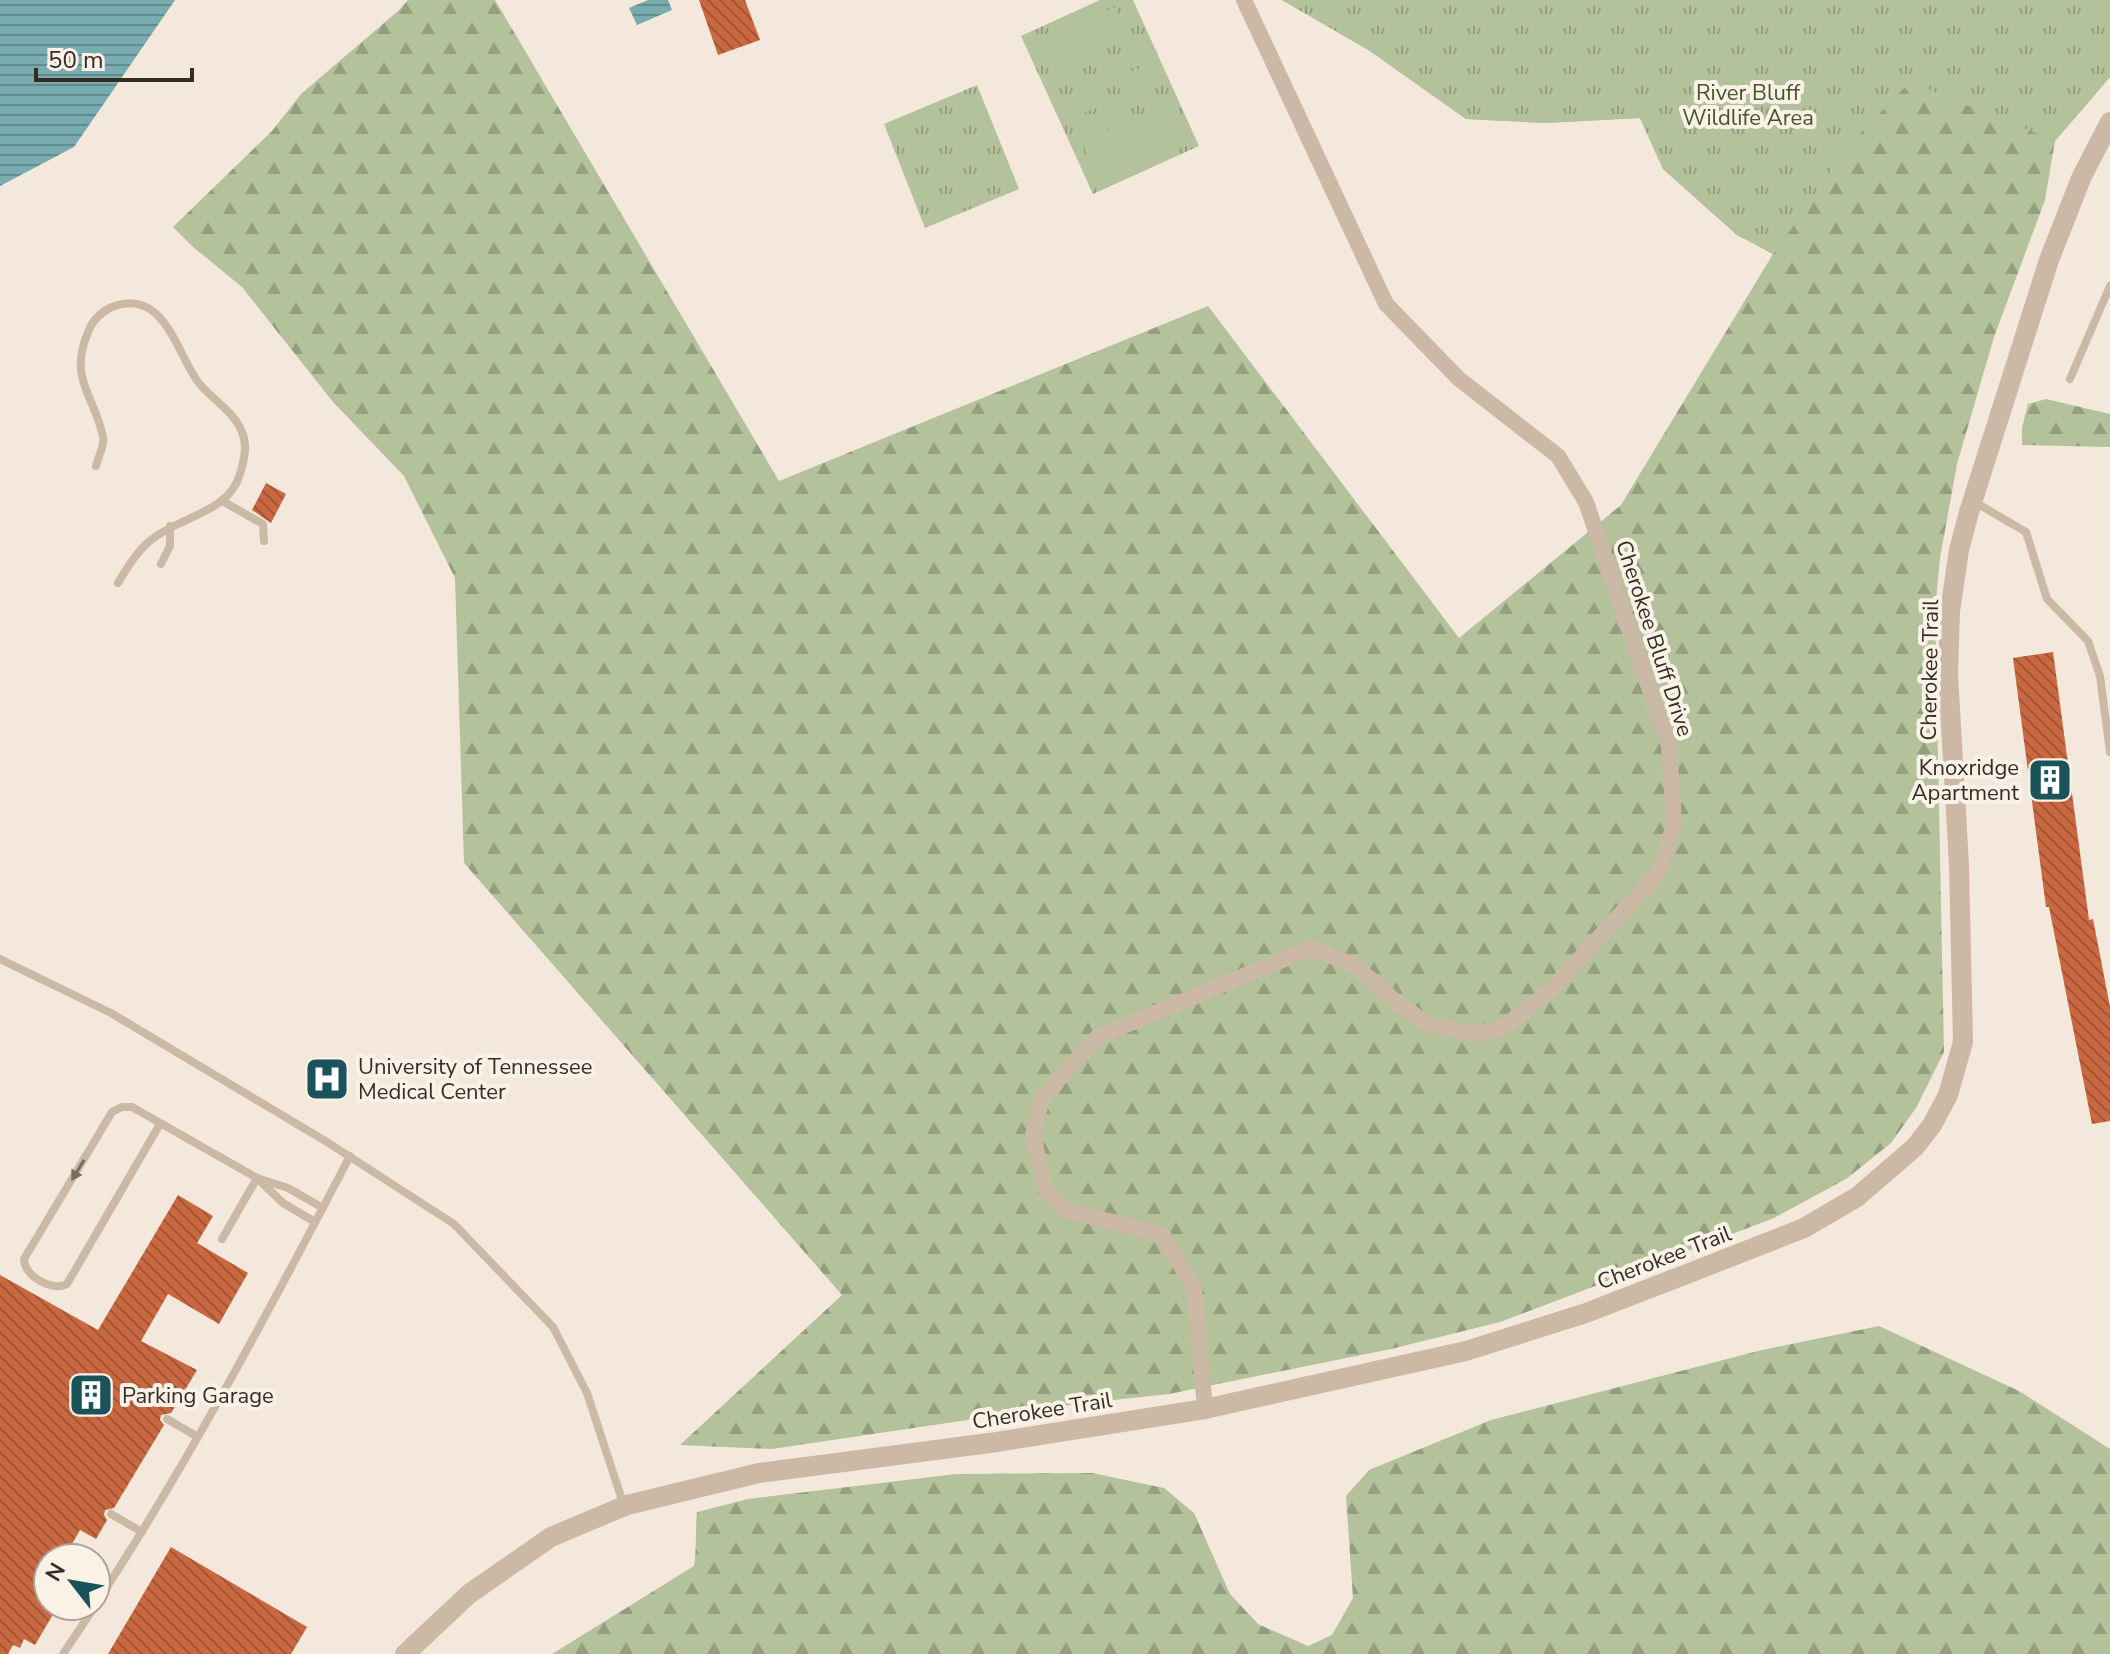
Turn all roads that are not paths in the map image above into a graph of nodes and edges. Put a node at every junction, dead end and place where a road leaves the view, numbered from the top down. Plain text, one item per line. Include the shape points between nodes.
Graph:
1 (1244, 0) edge
2 (2110, 122) edge
3 (2110, 286) edge
4 (2070, 379) dead end
5 (96, 466) dead end
6 (1973, 501) junction
7 (224, 502) junction
8 (170, 526) junction
9 (264, 541) dead end
10 (161, 564) dead end
11 (118, 583) dead end
12 (2110, 752) edge
13 (0, 959) edge
14 (160, 1124) junction
15 (350, 1156) junction
16 (257, 1178) junction
17 (323, 1208) junction
18 (315, 1222) junction
19 (222, 1239) dead end
20 (1205, 1409) junction
21 (167, 1419) dead end
22 (198, 1437) junction
23 (624, 1506) junction
24 (111, 1514) dead end
25 (142, 1532) junction
26 (112, 1579) edge
27 (84, 1622) edge
28 (63, 1654) edge
29 (405, 1654) edge

1 - 20 street, Cherokee Bluff Drive via 1386,304 1459,379 1558,456 1586,502 1669,746 1674,824 1660,871 1551,990 1501,1029 1473,1034 1431,1025 1354,965 1311,948 1097,1037 1042,1098 1033,1135 1045,1188 1065,1210 1163,1235 1194,1288
2 - 6 street, Cherokee Trail via 2049,260
3 - 4 lane
5 - 7 lane via 104,439 81,376 81,351 100,313 134,304 149,308 163,320 198,381 243,432 240,473
6 - 12 lane via 2026,532 2047,599 2088,641 2100,676
6 - 20 street, Cherokee Trail via 1950,611 1948,674 1963,1042 1948,1095 1915,1147 1857,1197 1804,1228 1586,1313 1466,1351
7 - 8 lane
7 - 9 lane via 263,524
8 - 10 lane via 170,546
8 - 11 lane via 148,541
13 - 15 lane via 111,1013
14 -> 14 lane via 132,1107 112,1112 24,1259 27,1271 53,1287 67,1284
14 - 16 lane
15 - 17 lane
15 - 23 lane via 454,1224 553,1327 587,1393
16 - 17 lane
16 - 18 lane via 283,1203
16 - 19 lane
17 - 18 lane
18 - 22 lane
20 - 23 street, Cherokee Trail via 759,1473
21 - 22 lane
22 - 25 lane
23 - 29 street, Cherokee Trail via 551,1537 469,1594
24 - 25 lane
25 - 26 lane
27 - 28 lane

